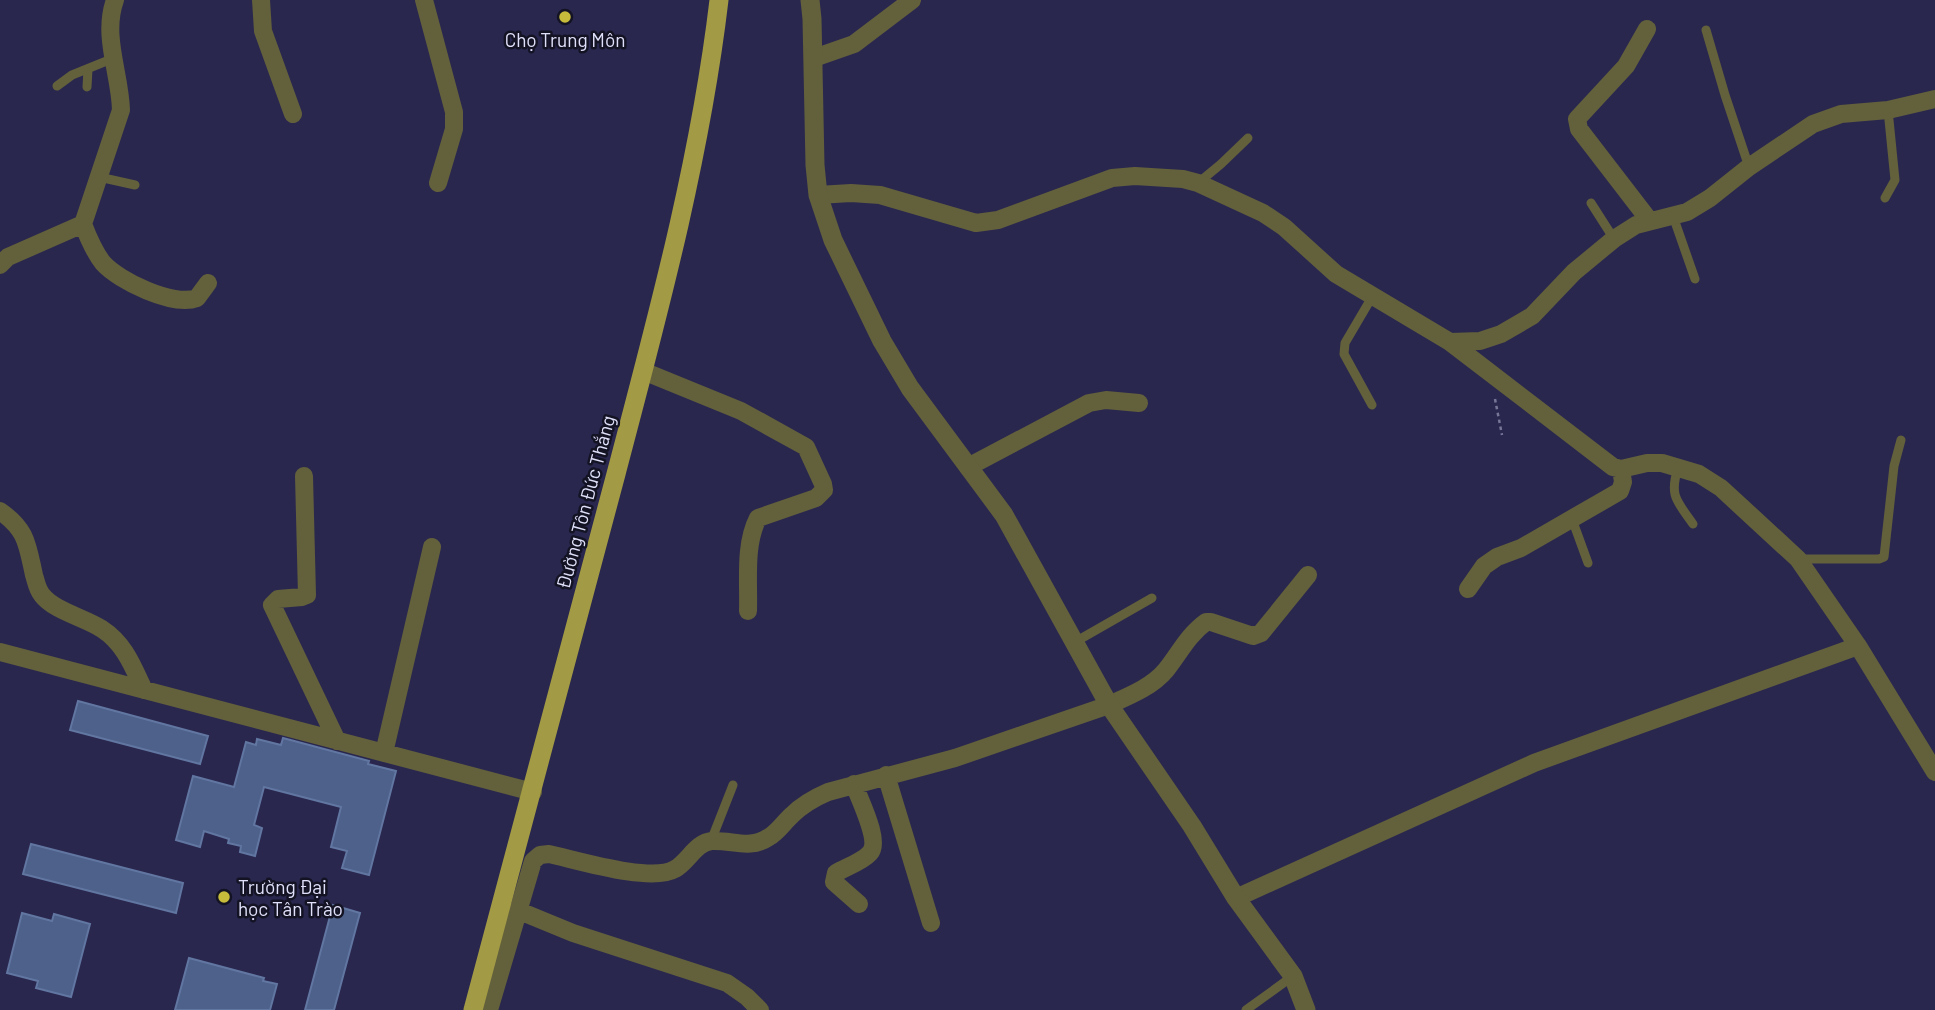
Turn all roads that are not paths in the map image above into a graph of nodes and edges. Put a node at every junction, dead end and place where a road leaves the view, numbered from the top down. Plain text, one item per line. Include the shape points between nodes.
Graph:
1 (116, 0) edge
2 (261, 0) edge
3 (424, 0) edge
4 (719, 0) edge
5 (810, 0) edge
6 (912, 0) edge
7 (1647, 29) dead end
8 (1706, 30) dead end
9 (114, 58) junction
10 (814, 58) junction
11 (88, 69) junction
12 (57, 86) dead end
13 (87, 87) dead end
14 (1935, 99) edge
15 (1888, 110) junction
16 (293, 114) dead end
17 (1248, 138) dead end
18 (1749, 167) junction
19 (99, 177) junction
20 (438, 183) dead end
21 (1198, 183) junction
22 (135, 185) dead end
23 (818, 195) junction
24 (1885, 198) dead end
25 (1591, 203) dead end
26 (1673, 216) junction
27 (1649, 220) junction
28 (83, 224) junction
29 (1614, 239) junction
30 (0, 264) edge
31 (1695, 279) dead end
32 (208, 283) dead end
33 (1372, 297) junction
34 (1450, 342) junction
35 (643, 371) junction
36 (1139, 403) dead end
37 (1372, 405) dead end
38 (1901, 440) dead end
39 (968, 467) junction
40 (1678, 468) junction
41 (1621, 469) junction
42 (304, 476) dead end
43 (0, 511) edge
44 (1572, 519) junction
45 (1693, 524) dead end
46 (432, 547) dead end
47 (1798, 559) junction
48 (1588, 563) dead end
49 (1308, 575) dead end
50 (1468, 589) dead end
51 (1152, 598) dead end
52 (748, 611) dead end
53 (1074, 643) junction
54 (1858, 646) junction
55 (0, 652) edge
56 (144, 690) junction
57 (1109, 705) junction
58 (337, 741) junction
59 (384, 753) junction
60 (1935, 772) edge
61 (886, 775) junction
62 (733, 785) dead end
63 (854, 785) junction
64 (533, 792) junction
65 (711, 841) junction
66 (1236, 898) junction
67 (859, 904) dead end
68 (517, 910) junction
69 (931, 923) dead end
70 (1293, 976) junction
71 (472, 1010) edge
72 (489, 1010) edge
73 (760, 1010) edge
74 (1246, 1010) edge
75 (1306, 1010) edge

1 - 9 street via 110,35
2 - 16 street via 263,31
3 - 20 street via 454,112 454,129
4 - 35 highway, Đường Tôn Đức Thắng via 692,166
5 - 10 street
6 - 10 street via 854,44
7 - 27 street via 1626,66 1577,119 1578,129
8 - 18 lane
9 - 11 lane
9 - 19 street via 121,110
10 - 23 street
11 - 12 lane
11 - 13 lane
14 - 15 street
15 - 18 street via 1841,114 1813,124
15 - 24 lane via 1895,180
17 - 21 lane
18 - 26 street via 1710,198
19 - 22 lane
19 - 28 street
21 - 23 street via 1112,178 998,220 976,223 880,195
21 - 33 street via 1273,220 1336,274
23 - 39 street via 832,240 882,341
25 - 29 lane
26 - 27 street
26 - 31 lane
27 - 29 street
28 - 30 street
28 - 32 street via 100,260 119,277 181,301 197,298
29 - 34 street via 1532,316 1480,341
33 - 34 street
33 - 37 lane via 1345,343 1344,354
34 - 41 street
35 - 52 street via 741,411 806,447 823,484 817,498 758,518 749,551
35 - 64 highway, Đường Tôn Đức Thắng
36 - 39 street via 1105,400 1089,404
38 - 47 lane via 1884,557
39 - 53 street via 1004,515
40 - 41 street via 1647,463
40 - 45 lane via 1674,495
40 - 47 street via 1721,488
41 - 44 street via 1620,491
42 - 58 street via 309,587 307,595 278,599 272,605
43 - 56 street via 25,535 42,595 113,637
44 - 48 lane
44 - 50 street via 1497,557 1484,566
46 - 59 street
47 - 54 street
49 - 57 street via 1261,633 1252,636 1206,622 1156,680
51 - 53 lane
53 - 57 street
54 - 60 street
54 - 66 street via 1534,763
55 - 56 street
56 - 58 street
57 - 61 street via 955,758
57 - 66 street
58 - 59 street
59 - 64 street
61 - 63 street
61 - 69 street
62 - 65 lane
63 - 65 street via 808,801 757,844
63 - 67 street via 872,831 873,850 836,873 834,882
64 - 71 highway, Đường Tôn Đức Thắng
65 - 68 street via 674,870 656,874 540,855 533,861
66 - 70 street
68 - 72 street
68 - 73 street via 573,933 716,978
70 - 74 lane
70 - 75 street

